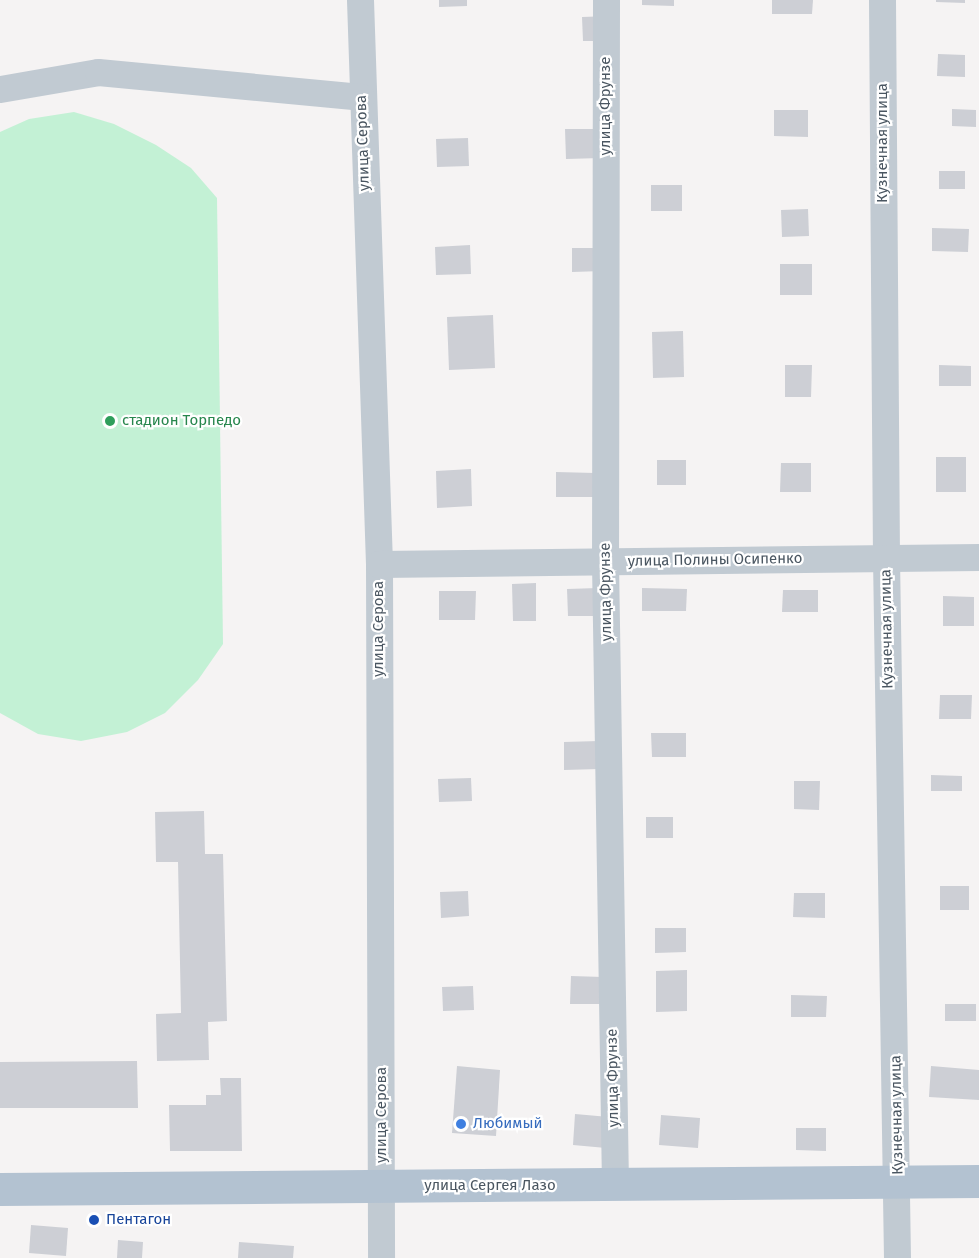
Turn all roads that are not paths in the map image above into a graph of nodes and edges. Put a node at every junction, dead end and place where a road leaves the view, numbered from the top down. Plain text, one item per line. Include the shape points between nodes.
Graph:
1 (360, 0) edge
2 (606, 0) edge
3 (882, 0) edge
4 (0, 89) edge
5 (361, 97) junction
6 (979, 557) edge
7 (886, 558) junction
8 (605, 562) junction
9 (379, 564) junction
10 (979, 1181) edge
11 (898, 1182) junction
12 (615, 1185) junction
13 (382, 1187) junction
14 (0, 1189) edge
15 (381, 1258) edge
16 (897, 1258) edge

1 - 5 street, улица Серова
2 - 8 street, улица Фрунзе
3 - 7 street, Кузнечная улица
4 - 5 street via 98,72
5 - 9 street, улица Серова
6 - 7 street, улица Полины Осипенко
7 - 8 street, улица Полины Осипенко
7 - 11 street, Кузнечная улица
8 - 9 street, улица Полины Осипенко
8 - 12 street, улица Фрунзе
9 - 13 street, улица Серова
10 - 11 main road, улица Сергея Лазо
11 - 12 main road, улица Сергея Лазо
11 - 16 street, Кузнечная улица
12 - 13 main road, улица Сергея Лазо
13 - 14 main road, улица Сергея Лазо
13 - 15 street, улица Серова

